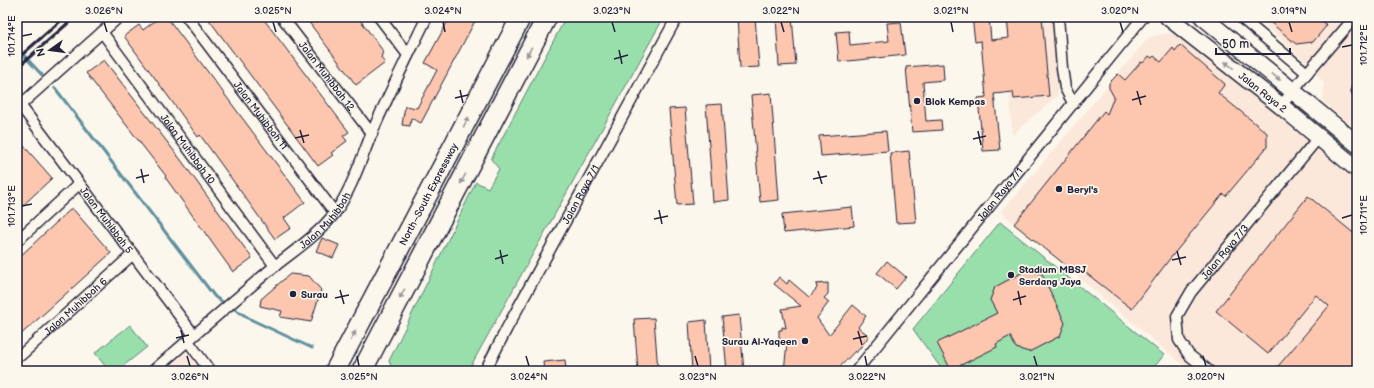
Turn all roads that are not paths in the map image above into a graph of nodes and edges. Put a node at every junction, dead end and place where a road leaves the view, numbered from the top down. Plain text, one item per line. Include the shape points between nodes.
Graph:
1 (118, 17) edge
2 (187, 17) edge
3 (282, 17) edge
4 (379, 17) edge
5 (427, 17) edge
6 (521, 17) edge
7 (547, 17) edge
8 (677, 17) edge
9 (1058, 17) edge
10 (1143, 17) edge
11 (1168, 17) edge
12 (1202, 17) edge
13 (1240, 17) edge
14 (1355, 17) edge
15 (102, 32) junction
16 (408, 55) junction
17 (1307, 73) junction
18 (1293, 91) junction
19 (1073, 103) junction
20 (1281, 106) junction
21 (18, 107) edge
22 (372, 134) junction
23 (1318, 138) junction
24 (1357, 144) edge
25 (1357, 169) edge
26 (79, 184) junction
27 (335, 213) junction
28 (17, 241) edge
29 (133, 254) junction
30 (275, 266) junction
31 (191, 338) junction
32 (17, 355) edge
33 (153, 371) edge
34 (210, 371) edge
35 (335, 371) edge
36 (362, 371) edge
37 (485, 371) edge
38 (856, 371) edge
39 (1209, 371) edge

1 - 15 street
2 - 27 street, Jalan Muhibbah 11
3 - 22 street, Jalan Muhibbah 12
4 - 16 street
5 - 16 street, Jalan Muhibbah
35 -> 6 highway, North–South Expressway
7 -> 36 highway
8 - 37 street, Jalan Raya 7/1
9 - 19 street via 1065,88
10 - 19 street, Jalan Raya 7/1
20 -> 11 main road, Jalan Raya 2
12 -> 18 main road, Jalan Raya 2
13 - 17 street
14 - 17 street
15 - 21 street
15 - 30 street, Jalan Muhibbah 10
16 - 22 street, Jalan Muhibbah
17 - 18 street
18 - 20 street
18 - 24 main road, Jalan Raya 2
19 - 38 street, Jalan Raya 7/1
20 - 23 main road, Jalan Raya 2
21 - 26 street, Jalan Muhibbah 5
22 - 27 street, Jalan Muhibbah
23 - 25 main road, Jalan Raya 2
23 - 39 street, Jalan Raya 7/3 via 1191,292 1177,316 1179,340 1189,354
26 - 28 street
26 - 29 street, Jalan Muhibbah 5
27 - 30 street, Jalan Muhibbah via 324,227
29 - 31 street, Jalan Muhibbah 5
29 - 32 street, Jalan Muhibbah 6 via 21,355
30 - 31 street, Jalan Muhibbah
31 - 33 street, Jalan Muhibbah
31 - 34 street, Jalan Muhibbah 5

